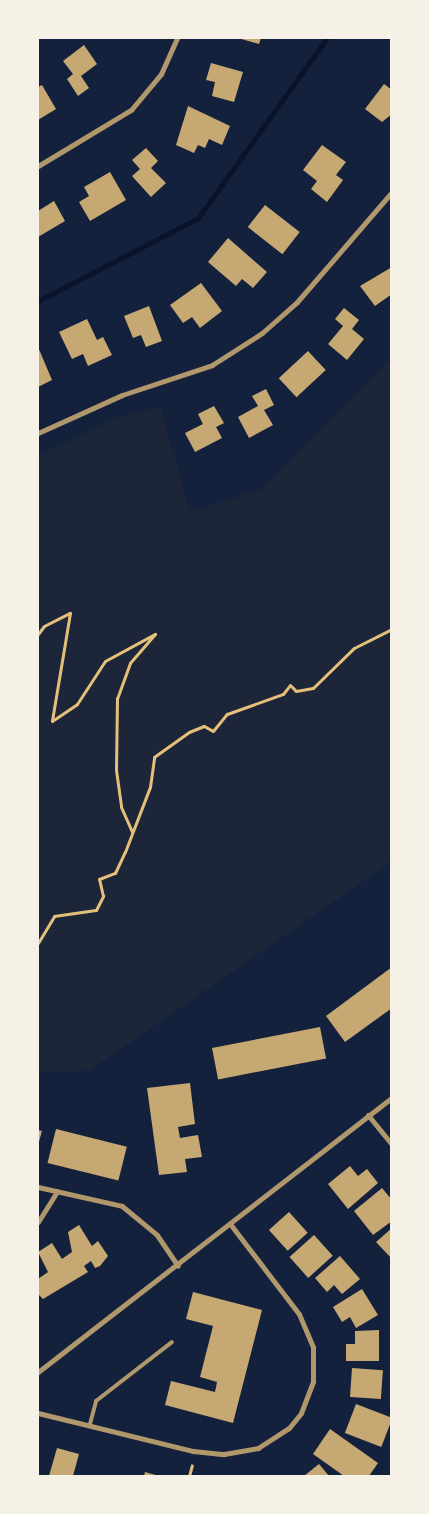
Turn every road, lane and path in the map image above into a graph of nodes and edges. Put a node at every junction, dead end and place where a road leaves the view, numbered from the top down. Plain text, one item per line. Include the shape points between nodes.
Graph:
1 (177, 38) edge
2 (38, 166) edge
3 (392, 192) edge
4 (38, 433) edge
5 (392, 629) edge
6 (38, 634) edge
7 (132, 833) junction
8 (38, 943) edge
9 (392, 1097) edge
10 (368, 1115) junction
11 (392, 1144) edge
12 (38, 1187) edge
13 (57, 1191) junction
14 (38, 1222) edge
15 (230, 1225) junction
16 (178, 1266) junction
17 (172, 1342) dead end
18 (38, 1372) edge
19 (38, 1413) edge
20 (90, 1424) junction
21 (192, 1465) dead end
22 (189, 1476) edge

1 - 2 street via 161,74 131,110
3 - 4 street via 297,302 262,333 212,365 122,395
5 - 7 path via 354,648 313,688 296,691 290,685 284,694 227,714 214,731 204,726 189,732 154,757 150,787
6 - 7 path via 44,626 70,613 52,721 77,704 105,661 155,634 130,663 117,698 116,770 121,807
7 - 8 path via 115,873 99,879 103,896 96,910 54,916
9 - 10 street
10 - 11 street
10 - 15 street
12 - 13 street
13 - 14 street
13 - 16 street via 122,1206 157,1235
15 - 16 street
15 - 20 street via 308,1329 315,1364 301,1413 276,1439 258,1448 224,1454 193,1451
16 - 18 street
17 - 20 lane via 96,1401
19 - 20 street
21 - 22 path

